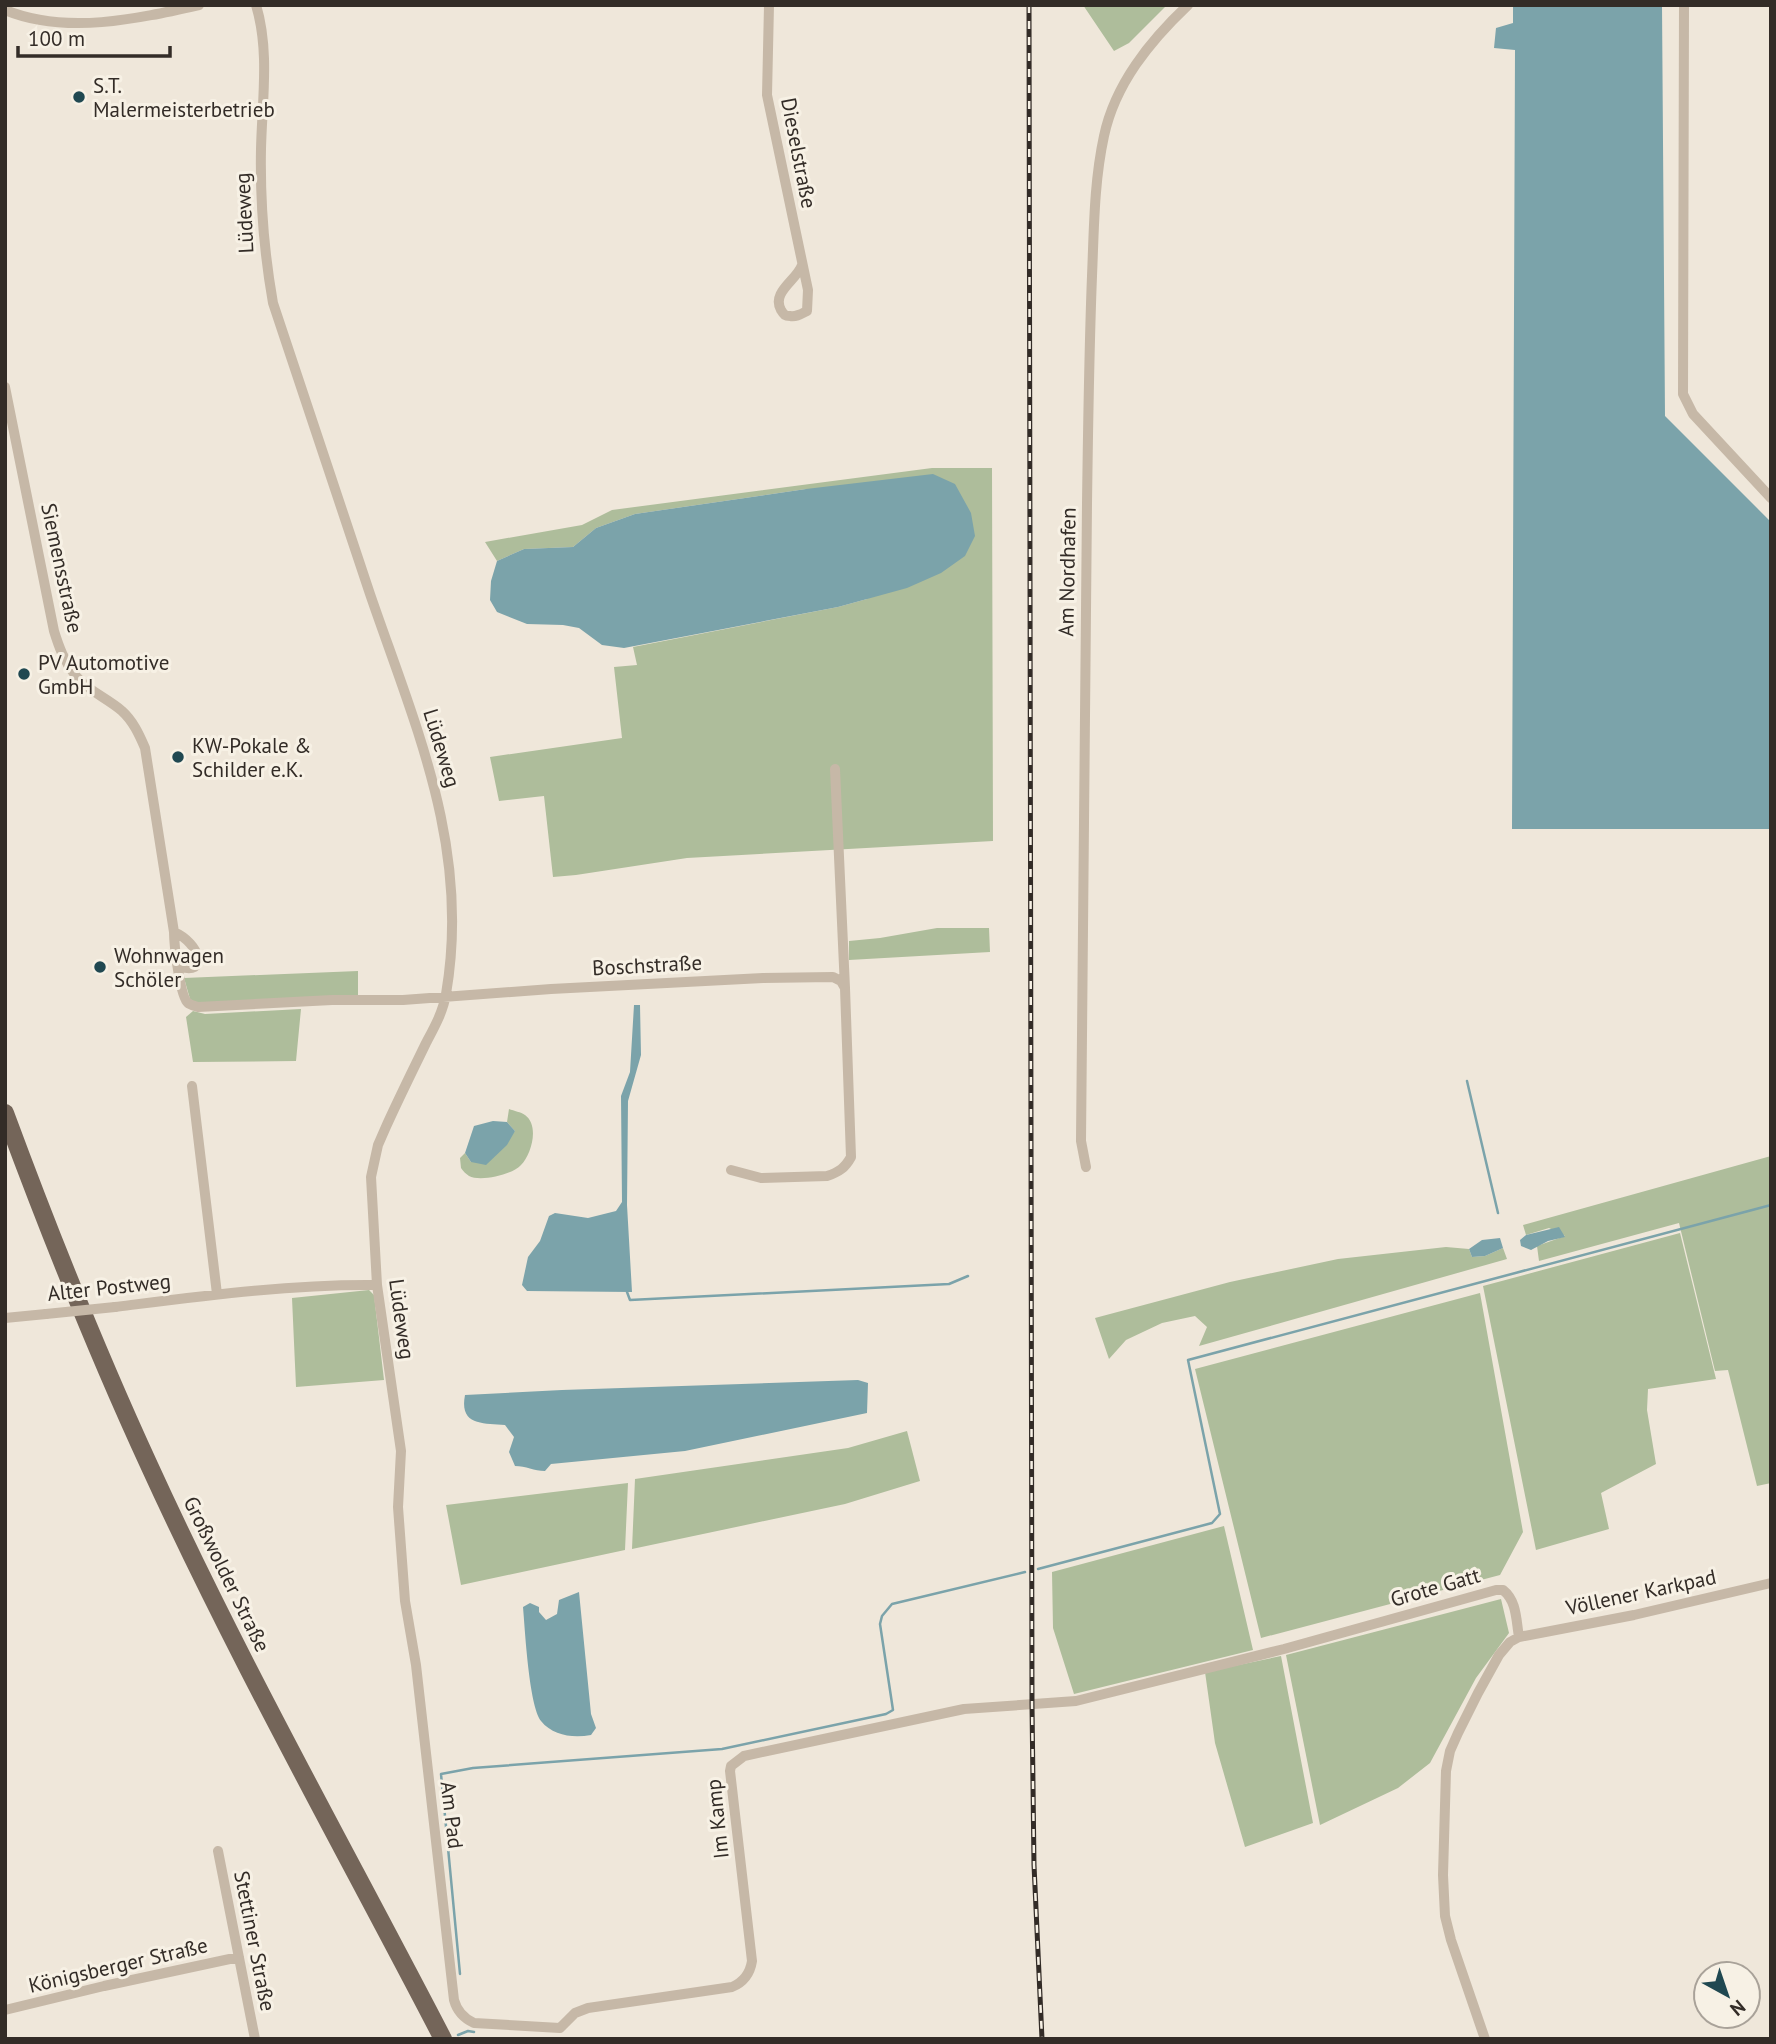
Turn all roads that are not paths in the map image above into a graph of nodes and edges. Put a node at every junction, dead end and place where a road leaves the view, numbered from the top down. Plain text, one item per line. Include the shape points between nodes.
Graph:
1 (199, 5) edge
2 (256, 5) edge
3 (769, 5) edge
4 (1188, 5) edge
5 (1684, 5) edge
6 (5, 10) edge
7 (802, 265) dead end
8 (5, 387) edge
9 (1771, 498) edge
10 (835, 769) dead end
11 (174, 932) junction
12 (178, 966) junction
13 (845, 988) junction
14 (446, 998) junction
15 (192, 1086) dead end
16 (5, 1113) edge
17 (1086, 1167) dead end
18 (731, 1170) dead end
19 (377, 1285) junction
20 (217, 1294) junction
21 (5, 1318) edge
22 (398, 1507) joint
23 (1771, 1583) edge
24 (1519, 1637) junction
25 (1032, 1705) joint
26 (218, 1852) dead end
27 (239, 1957) junction
28 (5, 2010) edge
29 (561, 2033) edge
30 (255, 2039) edge
31 (443, 2039) edge
32 (1485, 2039) edge

1 - 6 street via 143,17 75,23 42,22
2 - 14 street, Lüdeweg via 263,46 262,232 273,303 435,789 453,908
3 - 7 street, Dieselstraße via 767,95
4 - 17 street, Am Nordhafen via 1161,30 1115,102 1104,134 1096,187 1087,510 1081,1141
5 - 9 street via 1683,394 1693,414
8 - 11 street, Siemensstraße via 62,655 89,689 122,711 145,748
10 - 13 street
11 - 12 street, Siemensstraße
11 - 12 street via 187,939 199,956 193,968
12 - 14 street, Siemensstraße via 183,998 198,1007
13 - 14 street, Boschstraße via 833,976
13 - 18 street via 851,1157 847,1165 827,1176 761,1178
14 - 19 street, Lüdeweg via 385,1129 374,1163
15 - 20 street
16 - 31 main road, Großwolder Straße via 83,1318 149,1466 264,1698
19 - 20 street, Alter Postweg
19 - 22 street, Lüdeweg via 401,1451
20 - 21 street, Alter Postweg, bridge
22 - 29 street, Am Pad via 405,1601 454,2000 460,2014 474,2023
23 - 24 street, Völlener Karkpad
24 - 25 street, Grote Gatt via 1511,1597 1496,1590 1167,1679 1076,1701
24 - 32 street via 1499,1655 1478,1693 1450,1751 1446,1771 1446,1916
25 - 29 street, Im Kamp via 964,1709 736,1760 730,1771 752,1961 749,1974 732,1987 588,2008 575,2013
26 - 27 street, Stettiner Straße
27 - 28 street, Königsberger Straße
27 - 30 street, Stettiner Straße

